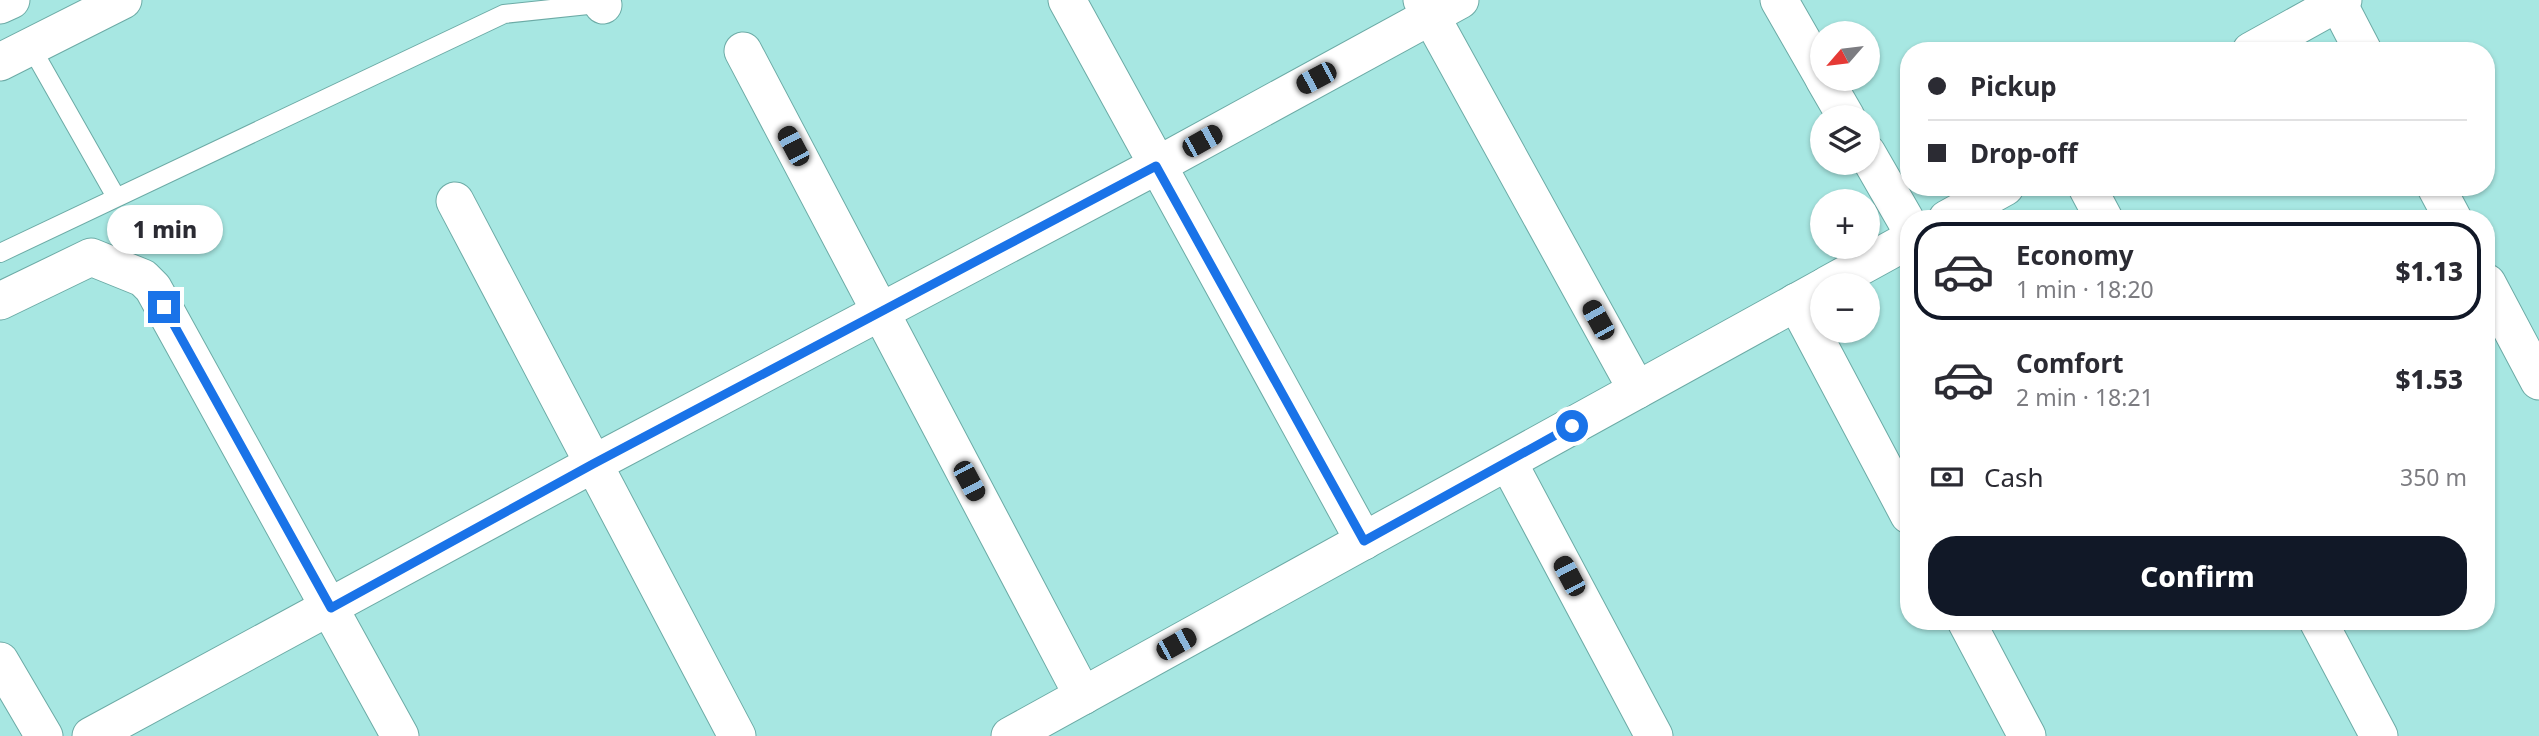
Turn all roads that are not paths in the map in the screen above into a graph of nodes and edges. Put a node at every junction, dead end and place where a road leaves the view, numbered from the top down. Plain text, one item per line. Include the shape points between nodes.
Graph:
1 (10, 0) edge
2 (123, 0) edge
3 (1067, 0) edge
4 (1779, 0) edge
5 (2340, 1) edge
6 (605, 2) edge
7 (0, 5) edge
8 (1438, 5) edge
9 (2267, 42) edge
10 (2359, 42) edge
11 (743, 51) dead end
12 (15, 54) edge
13 (1810, 54) edge
14 (1156, 166) junction
15 (1880, 175) edge
16 (1989, 196) edge
17 (116, 197) junction
18 (455, 201) dead end
19 (1900, 210) edge
20 (1963, 210) edge
21 (1900, 245) edge
22 (0, 253) edge
23 (1849, 273) edge
24 (1810, 295) edge
25 (2495, 298) edge
26 (0, 301) edge
27 (880, 313) junction
28 (1836, 343) edge
29 (2539, 381) edge
30 (1637, 390) junction
31 (1508, 462) junction
32 (593, 464) junction
33 (1900, 494) edge
34 (1364, 541) junction
35 (331, 608) junction
36 (1971, 630) edge
37 (2323, 630) edge
38 (0, 661) edge
39 (1083, 696) junction
40 (44, 736) edge
41 (91, 736) edge
42 (400, 736) edge
43 (737, 736) edge
44 (1010, 736) edge
45 (1654, 736) edge
46 (2027, 736) edge
47 (2379, 736) edge

1 - 7 street
2 - 12 street
3 - 14 street
4 - 13 street
5 - 9 street
5 - 10 street
6 - 17 lane via 505,14
8 - 14 street
8 - 30 street
11 - 27 street
12 - 17 lane
14 - 27 street
14 - 34 street
15 - 19 street
16 - 20 street
17 - 22 lane
18 - 32 street
21 - 23 street
24 - 30 street
25 - 29 street
26 - 35 street via 91,257 143,278 153,288
27 - 32 street
27 - 39 street
28 - 33 street
30 - 31 street
31 - 34 street
31 - 45 street
32 - 35 street
32 - 43 street
34 - 39 street
35 - 41 street
35 - 42 street
36 - 46 street
37 - 47 street
38 - 40 street
39 - 44 street

